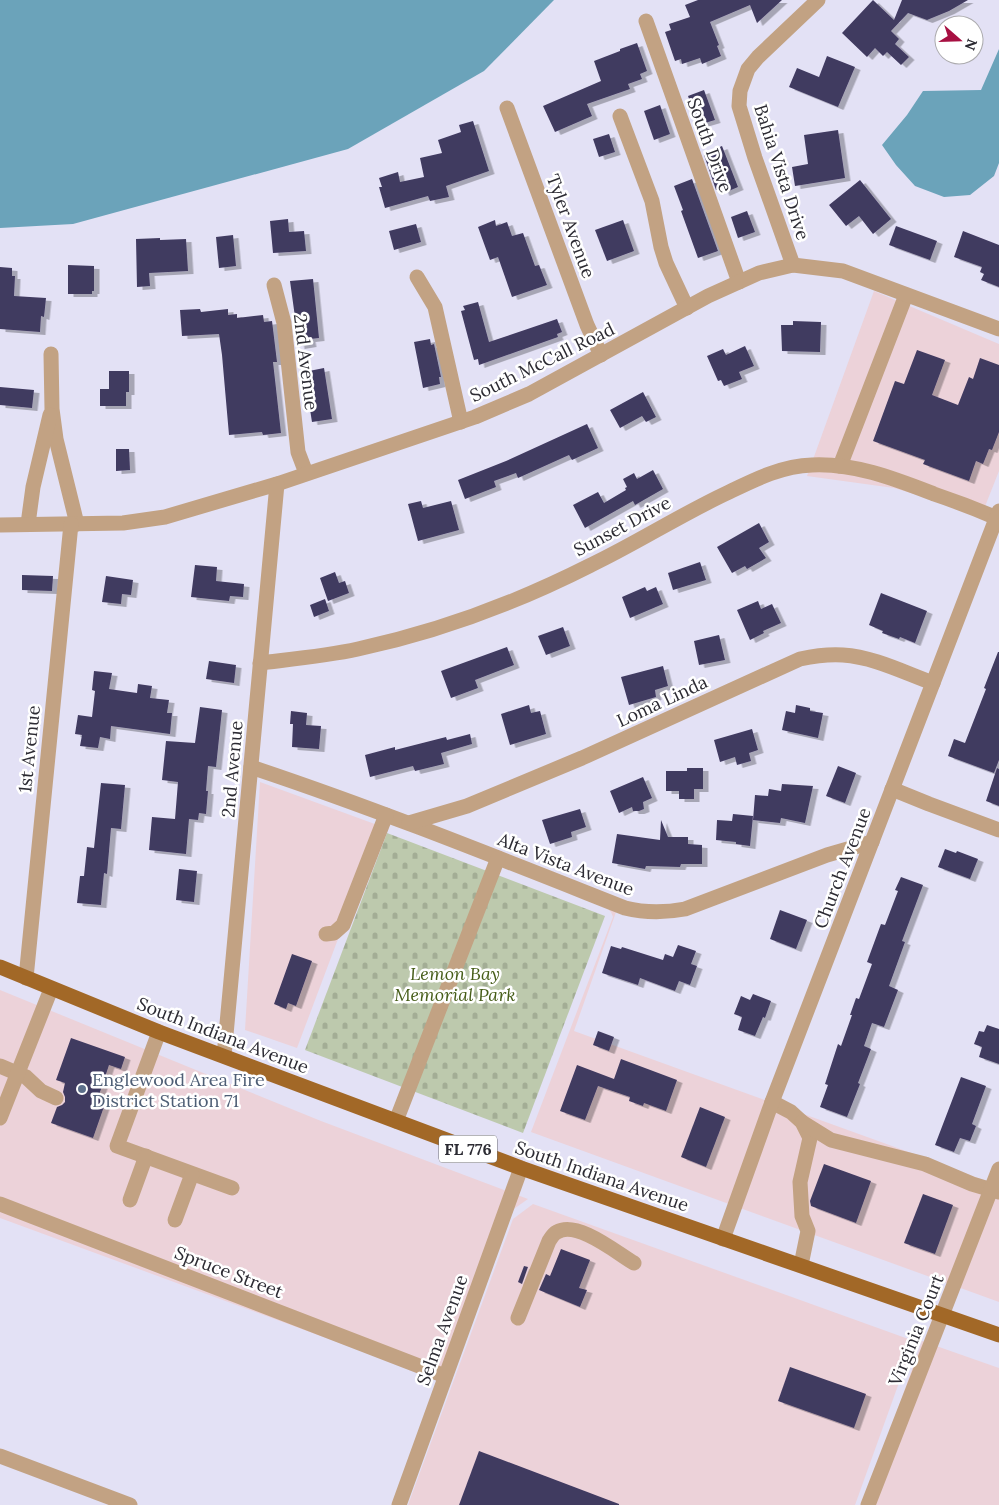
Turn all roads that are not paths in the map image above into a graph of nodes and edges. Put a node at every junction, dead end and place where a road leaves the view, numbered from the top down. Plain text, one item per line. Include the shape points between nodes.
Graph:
1 (818, 0) edge
2 (646, 21) dead end
3 (507, 108) dead end
4 (620, 116) dead end
5 (793, 264) junction
6 (417, 277) dead end
7 (739, 282) junction
8 (274, 285) dead end
9 (906, 295) junction
10 (687, 308) junction
11 (999, 329) edge
12 (51, 354) dead end
13 (601, 355) junction
14 (52, 409) junction
15 (461, 422) junction
16 (840, 466) junction
17 (306, 473) junction
18 (276, 484) junction
19 (998, 515) edge
20 (28, 524) junction
21 (74, 524) junction
22 (0, 525) edge
23 (260, 663) junction
24 (933, 683) junction
25 (251, 767) junction
26 (892, 789) junction
27 (386, 815) junction
28 (409, 823) junction
29 (999, 830) edge
30 (872, 842) junction
31 (498, 858) junction
32 (326, 934) dead end
33 (0, 968) edge
34 (26, 978) junction
35 (51, 989) junction
36 (159, 1032) junction
37 (224, 1056) junction
38 (0, 1066) edge
39 (18, 1073) junction
40 (56, 1098) dead end
41 (772, 1102) junction
42 (0, 1118) edge
43 (396, 1121) junction
44 (802, 1122) junction
45 (146, 1156) junction
46 (521, 1168) junction
47 (999, 1170) edge
48 (192, 1174) junction
49 (232, 1188) dead end
50 (995, 1191) edge
51 (130, 1200) dead end
52 (0, 1204) edge
53 (175, 1220) dead end
54 (723, 1238) junction
55 (634, 1263) dead end
56 (801, 1265) junction
57 (942, 1314) junction
58 (518, 1318) dead end
59 (999, 1335) edge
60 (445, 1376) junction
61 (0, 1456) edge
62 (130, 1505) edge
63 (399, 1505) edge
64 (868, 1505) edge

1 - 5 street, Bahia Vista Drive via 748,69 740,91 739,106
2 - 7 street, South Drive
3 - 13 street, Tyler Avenue
4 - 10 street via 652,201 660,247
5 - 7 street, South McCall Road
5 - 9 street, South McCall Road via 843,271
6 - 15 street via 435,307
7 - 10 street, South McCall Road
8 - 17 street, 2nd Avenue via 284,323 298,452
9 - 11 street, South McCall Road
9 - 16 street
10 - 13 street, South McCall Road
12 - 14 street
13 - 15 street, South McCall Road via 529,394
14 - 20 street
14 - 21 street, 1st Avenue
15 - 17 street, South McCall Road
16 - 19 street, Sunset Drive via 886,476
16 - 23 street, Sunset Drive via 793,467 754,480 690,510 590,566 475,615 358,649
17 - 18 street, South McCall Road
18 - 21 street, South McCall Road via 165,517 123,523
18 - 23 street, 2nd Avenue
19 - 24 street, Church Avenue
20 - 21 street, South McCall Road
20 - 22 street, South McCall Road
21 - 34 street, 1st Avenue
23 - 25 street, 2nd Avenue
24 - 26 street, Church Avenue
24 - 28 street, Loma Linda via 852,656 800,659 573,762 467,806
25 - 27 street, Alta Vista Avenue
25 - 37 street, 2nd Avenue
26 - 29 street
26 - 30 street, Church Avenue
27 - 28 street, Alta Vista Avenue
27 - 32 street via 343,925 334,933
28 - 31 street, Alta Vista Avenue
30 - 31 street, Alta Vista Avenue via 827,855 685,909 666,912 625,908
30 - 41 street, Church Avenue
31 - 43 street
33 - 34 main road, South Indiana Avenue / FL 776
34 - 35 main road, South Indiana Avenue / FL 776
35 - 36 main road, South Indiana Avenue / FL 776
35 - 39 street
36 - 37 main road, South Indiana Avenue / FL 776
36 - 45 street via 117,1146
37 - 43 main road, South Indiana Avenue / FL 776
38 - 39 street
39 - 40 street
39 - 42 street
41 - 44 street via 792,1112
41 - 54 street, Church Avenue
43 - 46 main road, South Indiana Avenue / FL 776
44 - 50 street via 831,1140 925,1164
44 - 56 street via 810,1138 800,1182 802,1216 808,1231
45 - 48 street
45 - 51 street
46 - 54 main road, South Indiana Avenue / FL 776
46 - 60 street, Selma Avenue
47 - 50 street, Virginia Court
48 - 49 street
48 - 53 street
50 - 57 street, Virginia Court
52 - 60 street, Spruce Street
54 - 56 main road, South Indiana Avenue / FL 776
55 - 58 street via 596,1238 574,1231 557,1231 549,1241
56 - 57 main road, South Indiana Avenue / FL 776
57 - 59 main road, South Indiana Avenue / FL 776
57 - 64 street, Virginia Court
60 - 63 street, Selma Avenue
61 - 62 street

